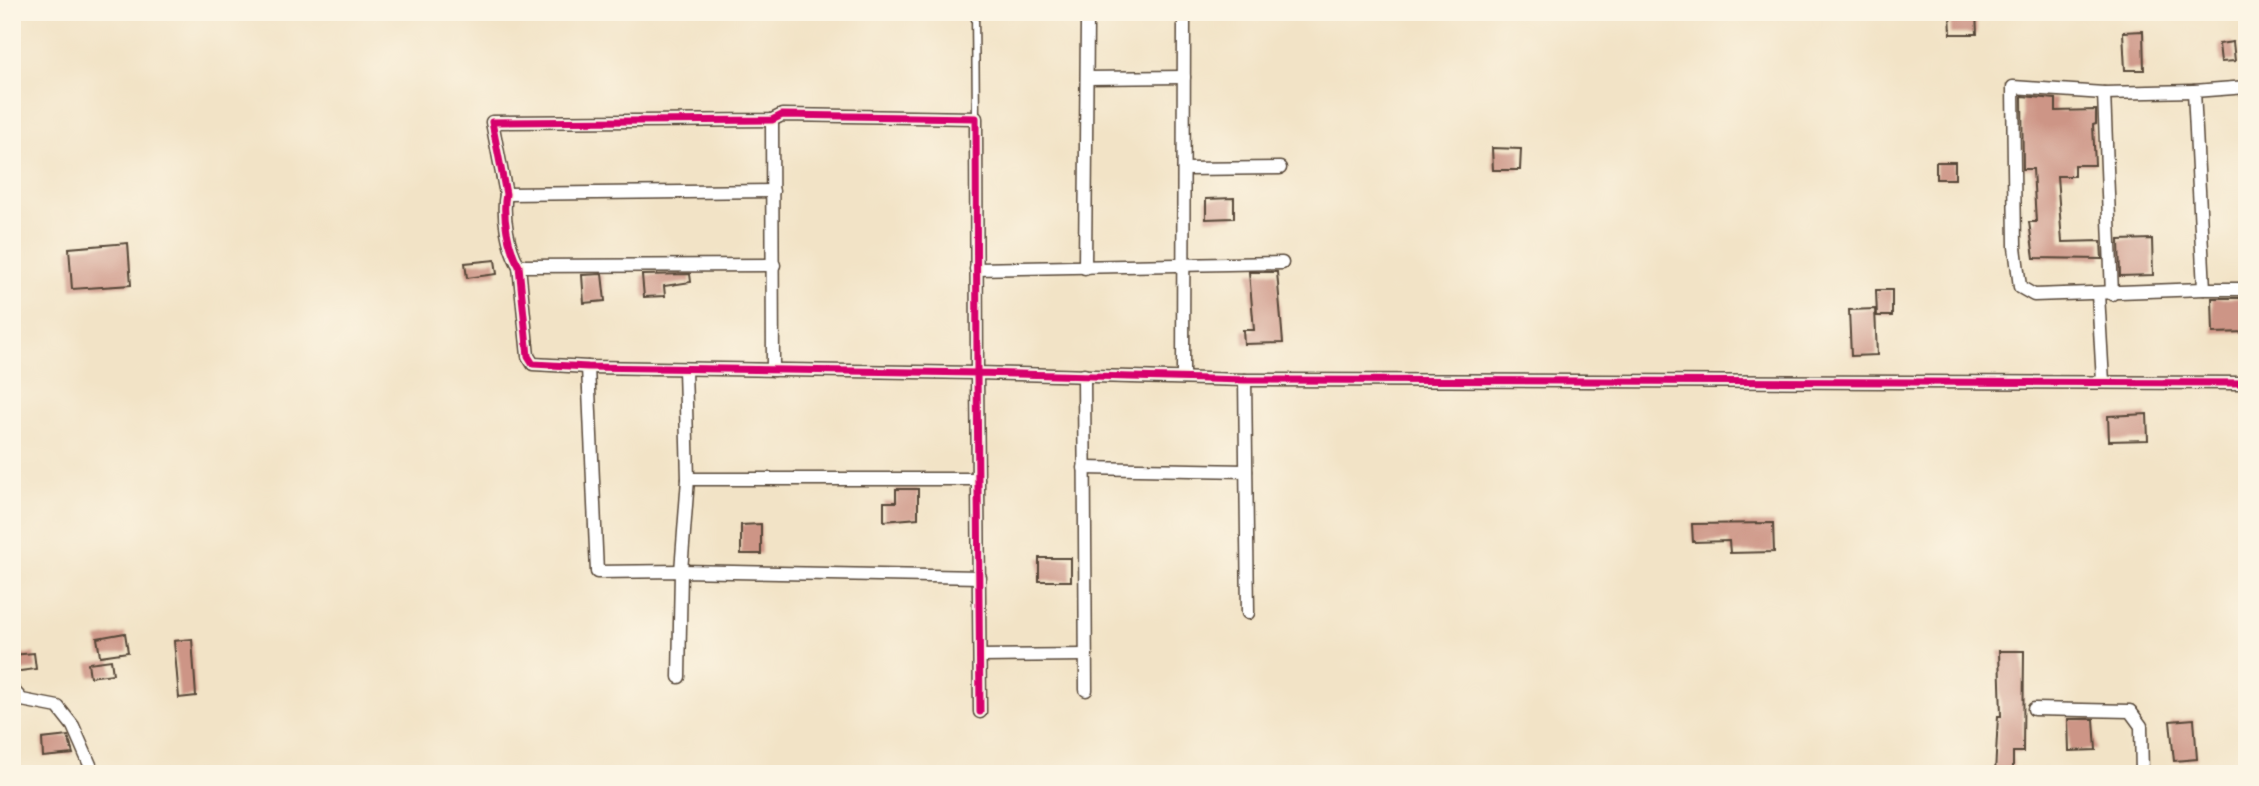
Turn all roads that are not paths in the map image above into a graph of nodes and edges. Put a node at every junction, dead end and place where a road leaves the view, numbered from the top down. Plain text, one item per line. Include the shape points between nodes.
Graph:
1 (975, 12) edge
2 (1184, 12) edge
3 (1087, 20) dead end
4 (1087, 78) junction
5 (1184, 78) junction
6 (2247, 87) edge
7 (2194, 91) junction
8 (2104, 93) junction
9 (976, 118) junction
10 (772, 120) junction
11 (1280, 168) dead end
12 (1184, 169) junction
13 (774, 191) junction
14 (506, 194) junction
15 (1282, 263) dead end
16 (774, 265) junction
17 (1182, 265) junction
18 (519, 266) junction
19 (1085, 268) junction
20 (976, 269) junction
21 (2204, 289) junction
22 (2247, 289) edge
23 (2112, 293) junction
24 (2098, 294) junction
25 (588, 367) junction
26 (685, 369) junction
27 (773, 370) junction
28 (977, 373) junction
29 (1084, 375) junction
30 (1184, 378) junction
31 (1245, 380) junction
32 (2103, 382) junction
33 (2247, 383) edge
34 (1084, 468) junction
35 (1246, 471) junction
36 (688, 479) junction
37 (978, 480) junction
38 (681, 571) junction
39 (980, 578) junction
40 (1248, 613) dead end
41 (1086, 655) junction
42 (981, 656) junction
43 (679, 677) dead end
44 (12, 689) edge
45 (1086, 690) dead end
46 (2034, 709) dead end
47 (980, 712) dead end
48 (94, 774) edge
49 (2142, 774) edge

1 - 9 lane
2 - 5 street
3 - 4 street
4 - 5 street
4 - 19 street
5 - 12 street
6 - 7 street
7 - 8 street
7 - 21 street
8 - 23 street
8 - 24 street via 2013,87 2020,287 2034,295
9 - 10 street via 782,115
9 - 20 street
10 - 13 street
10 - 14 street via 492,122
11 - 12 street
12 - 17 street
13 - 14 street
13 - 16 street
14 - 18 street via 503,206
15 - 17 street
16 - 18 street
16 - 27 street
17 - 19 street
17 - 30 street
18 - 25 street via 528,356 533,363
19 - 20 street
20 - 28 street
21 - 22 street
21 - 23 street
23 - 24 street
24 - 32 street
25 - 26 street
25 - 38 street via 597,572
26 - 27 street
26 - 36 street
27 - 28 street
28 - 29 street
28 - 37 street
29 - 30 street
29 - 34 street
30 - 31 street
31 - 32 street
31 - 35 street
32 - 33 street
34 - 35 street
34 - 41 street
35 - 40 street
36 - 37 street
36 - 38 street
37 - 39 street
38 - 39 street
38 - 43 street
39 - 42 street
41 - 42 street
41 - 45 street
42 - 47 street
44 - 48 street via 22,701 58,707 73,726
46 - 49 street via 2130,711 2141,726

